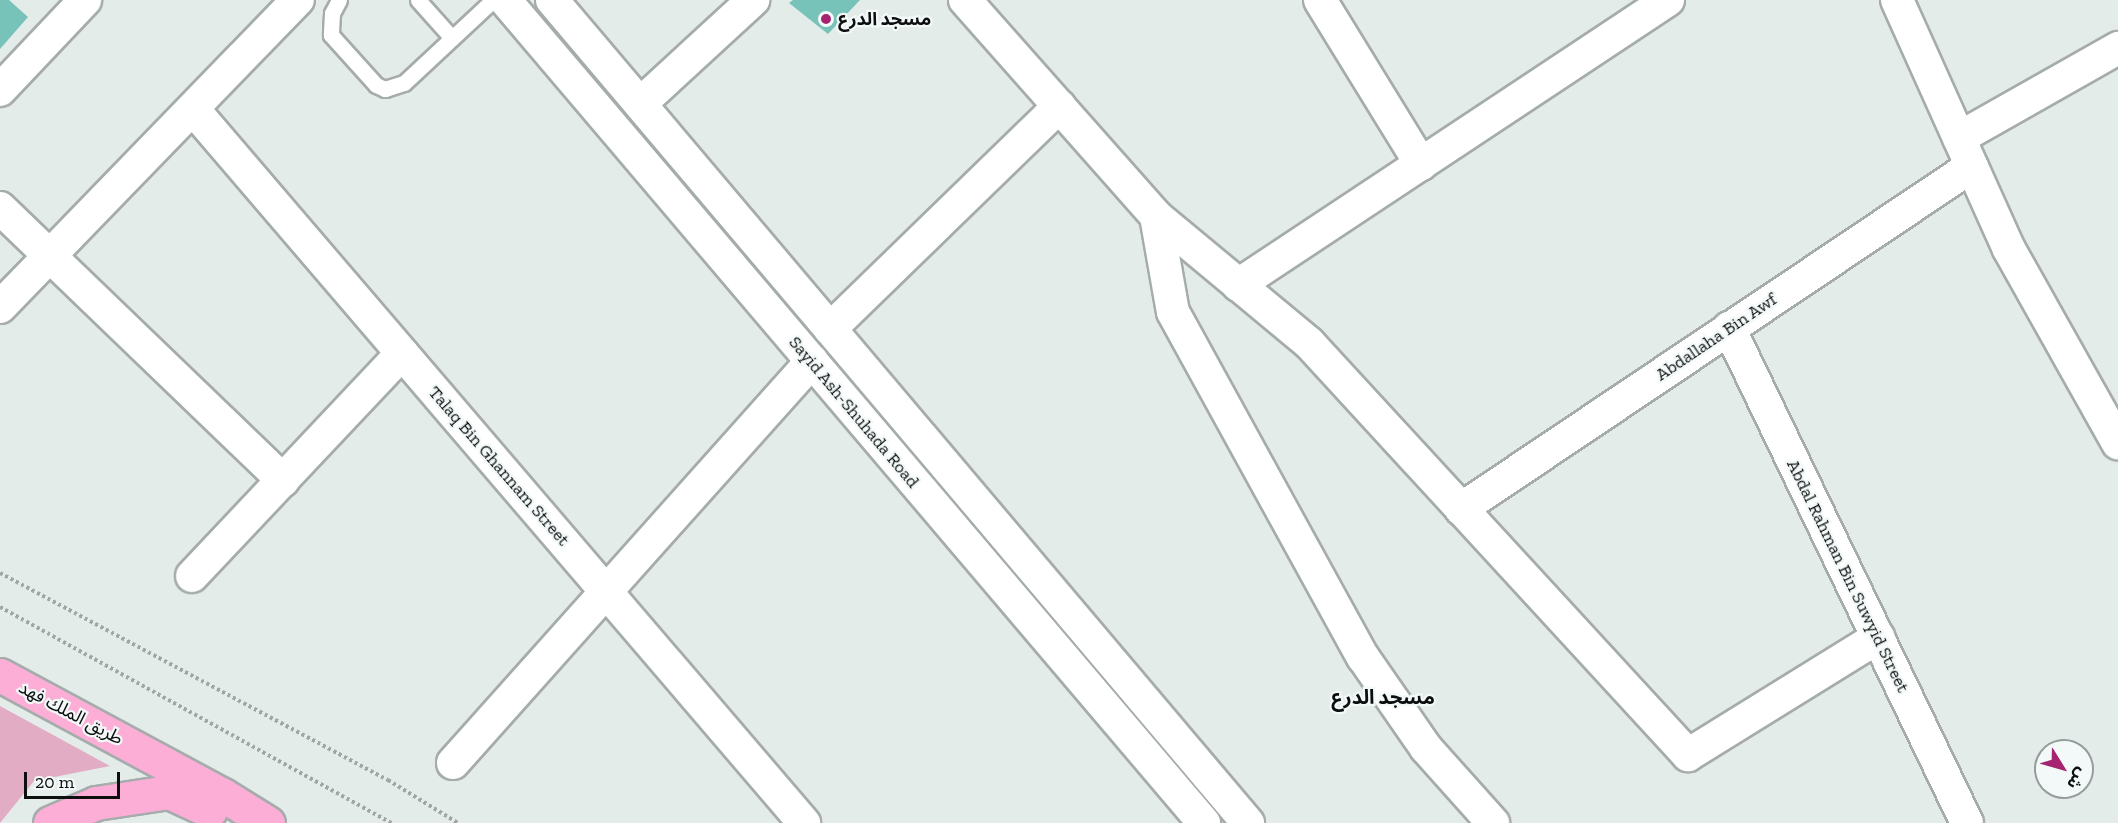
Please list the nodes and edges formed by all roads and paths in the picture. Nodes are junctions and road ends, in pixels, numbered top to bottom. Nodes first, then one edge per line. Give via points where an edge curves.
1 (85, 0) edge
2 (298, 0) edge
3 (339, 0) edge
4 (418, 0) edge
5 (493, 0) edge
6 (505, 0) edge
7 (552, 0) edge
8 (753, 0) edge
9 (965, 0) edge
10 (1320, 0) edge
11 (1668, 0) edge
12 (1897, 0) edge
13 (452, 38) junction
14 (2118, 48) edge
15 (0, 90) edge
16 (640, 104) junction
17 (1059, 106) junction
18 (193, 109) junction
19 (1959, 138) junction
20 (1421, 164) junction
21 (1972, 166) junction
22 (0, 208) edge
23 (1156, 216) junction
24 (50, 256) junction
25 (1238, 285) junction
26 (0, 307) edge
27 (1729, 328) junction
28 (830, 329) junction
29 (402, 353) junction
30 (812, 361) junction
31 (2118, 443) edge
32 (283, 480) junction
33 (1461, 509) junction
34 (0, 573) edge
35 (192, 576) dead end
36 (606, 592) junction
37 (0, 607) edge
38 (1878, 637) junction
39 (0, 675) edge
40 (453, 764) dead end
41 (50, 823) edge
42 (236, 823) edge
43 (268, 823) edge
44 (391, 823) edge
45 (458, 823) edge
46 (804, 823) edge
47 (1204, 823) edge
48 (1248, 823) edge
49 (1493, 823) edge
50 (1967, 823) edge

1 - 15 street
2 - 18 street
3 - 13 lane via 332,14 331,35 376,85 385,89 404,83
4 - 13 lane
5 - 13 lane
6 - 30 street, Sayid Ash-Shuhada Road
7 - 16 street, Sayid Ash-Shuhada Road
8 - 16 street
9 - 17 street
10 - 20 street
11 - 20 street
12 - 19 street
14 - 19 street
16 - 28 street, Sayid Ash-Shuhada Road
17 - 23 street
17 - 28 street
18 - 24 street
18 - 29 street, Talaq Bin Ghannam Street
19 - 21 street
20 - 25 street
21 - 27 street, Abdallaha Bin Awf
21 - 31 street via 2009,249
22 - 24 street
23 - 25 street
23 - 49 street via 1173,312 1357,646 1426,748
24 - 26 street
24 - 32 street
25 - 33 street via 1308,343
27 - 33 street, Abdallaha Bin Awf
27 - 38 street, Abdal Rahman Bin Suwyid Street
28 - 48 street, Sayid Ash-Shuhada Road
29 - 32 street
29 - 36 street, Talaq Bin Ghannam Street
30 - 36 street
30 - 47 street, Sayid Ash-Shuhada Road
32 - 35 street
33 - 38 street via 1688,755
34 - 45 path via 388,780
36 - 40 street
36 - 46 street, Talaq Bin Ghannam Street
37 - 44 path
38 - 50 street, Abdal Rahman Bin Suwyid Street
39 - 43 main road, طريق الملك فهد
41 - 42 main road via 96,802 169,792

